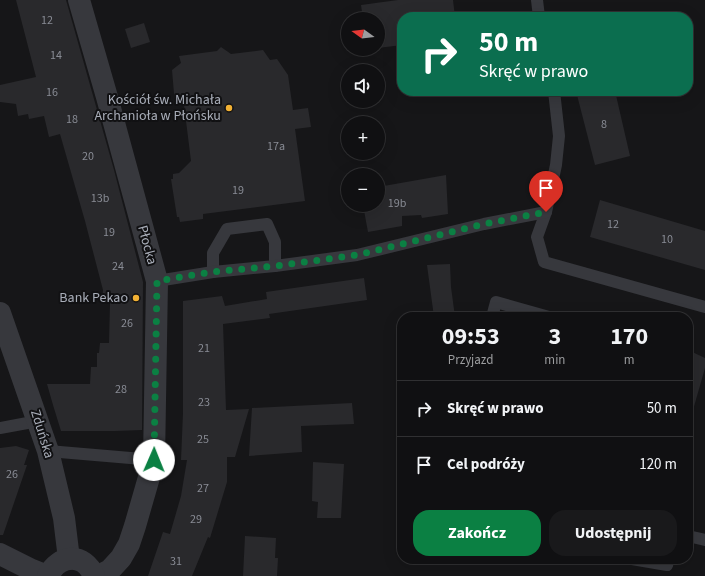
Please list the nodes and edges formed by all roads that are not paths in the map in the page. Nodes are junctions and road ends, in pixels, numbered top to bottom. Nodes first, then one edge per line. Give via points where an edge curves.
1 (79, 0) edge
2 (537, 0) edge
3 (538, 12) edge
4 (555, 96) edge
5 (546, 212) junction
6 (275, 266) junction
7 (212, 272) junction
8 (157, 281) junction
9 (705, 308) edge
10 (493, 312) edge
11 (531, 312) edge
12 (0, 313) edge
13 (38, 421) junction
14 (0, 428) edge
15 (48, 452) junction
16 (154, 460) junction
17 (693, 537) edge
18 (705, 540) edge
19 (0, 554) edge
20 (69, 559) junction
21 (48, 576) edge
22 (94, 576) edge
23 (98, 576) edge

1 - 8 street, Płocka
2 - 3 lane
4 - 5 lane via 559,136
5 - 6 lane via 484,224 357,255
5 - 9 lane via 537,238 544,262
6 - 7 lane
6 - 7 lane via 275,242 267,224 227,229 213,253
7 - 8 lane
8 - 16 street, Płocka
10 - 11 lane via 496,302
12 - 13 street, Zduńska
13 - 14 lane
13 - 15 street, Zduńska
15 - 16 lane
15 - 20 street, Zduńska via 64,518
16 - 23 street, Płocka via 129,544 110,570
17 - 18 lane
19 - 21 street
20 - 21 street via 52,568
20 - 22 street via 78,559 85,563

